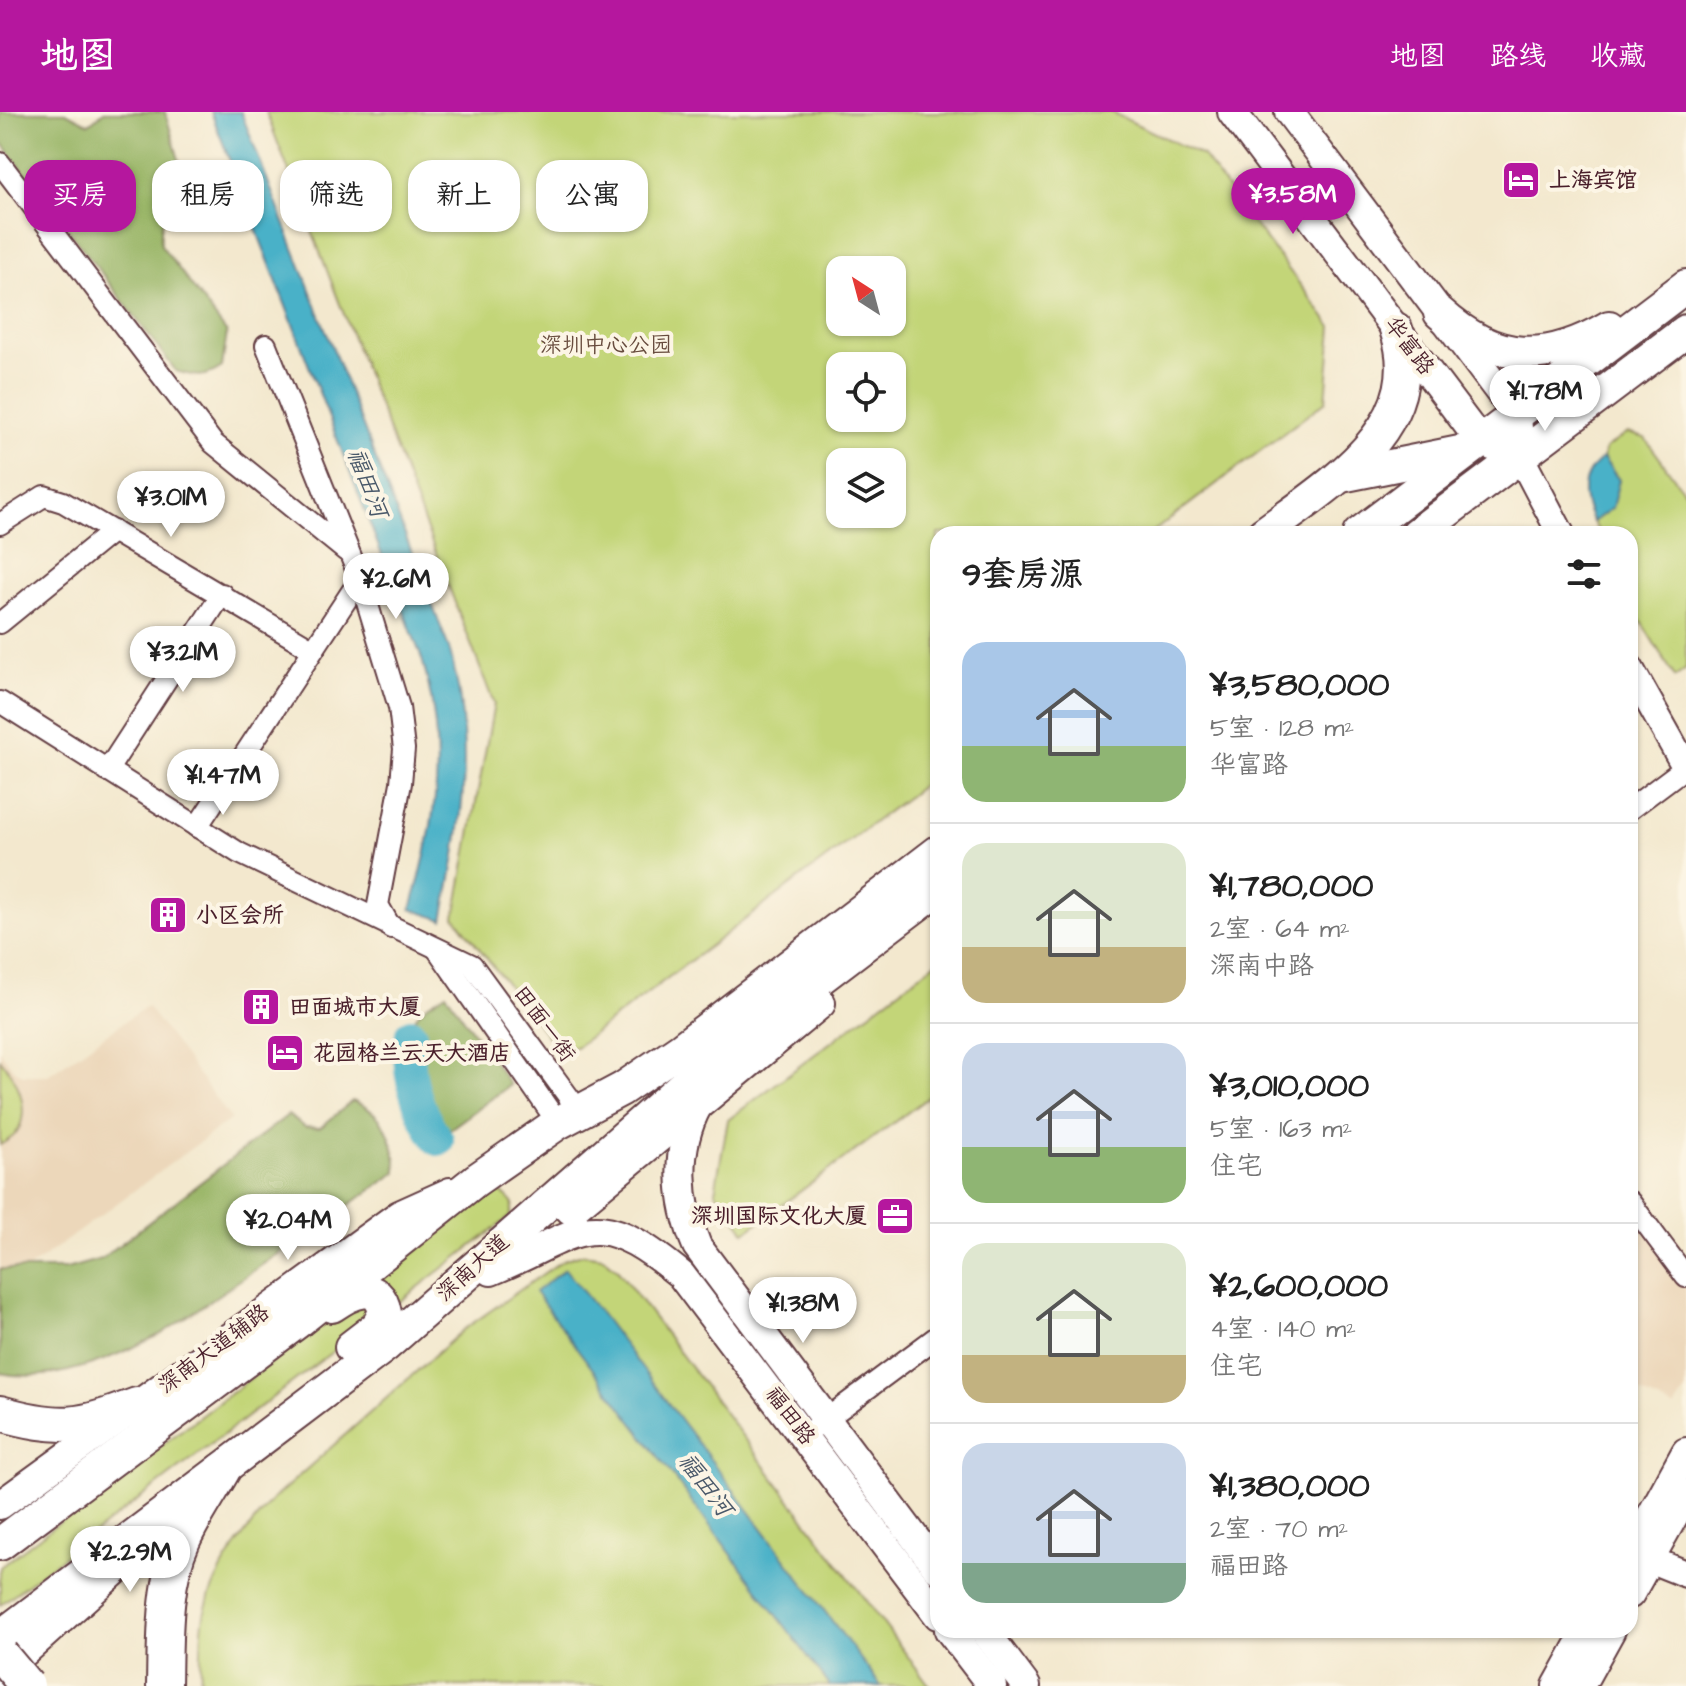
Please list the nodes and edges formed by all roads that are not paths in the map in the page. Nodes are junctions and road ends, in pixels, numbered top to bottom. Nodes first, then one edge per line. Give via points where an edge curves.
1 (1232, 112) edge
2 (1289, 112) edge
3 (0, 163) edge
4 (1686, 286) edge
5 (1660, 308) junction
6 (1440, 313) junction
7 (1396, 329) junction
8 (1686, 331) edge
9 (266, 345) dead end
10 (1517, 415) junction
11 (1481, 442) junction
12 (1520, 456) junction
13 (1339, 477) junction
14 (0, 524) edge
15 (1274, 526) edge
16 (1370, 526) edge
17 (1428, 526) edge
18 (1557, 526) edge
19 (113, 531) junction
20 (349, 553) junction
21 (360, 579) junction
22 (222, 594) junction
23 (0, 623) edge
24 (312, 649) junction
25 (1638, 682) edge
26 (0, 702) edge
27 (1686, 768) edge
28 (107, 771) junction
29 (1638, 803) edge
30 (197, 827) junction
31 (930, 858) edge
32 (930, 895) edge
33 (391, 928) junction
34 (863, 946) junction
35 (437, 949) junction
36 (698, 1105) junction
37 (568, 1117) junction
38 (476, 1180) junction
39 (1638, 1213) edge
40 (491, 1271) junction
41 (1686, 1277) edge
42 (444, 1295) junction
43 (300, 1320) junction
44 (930, 1342) edge
45 (137, 1405) junction
46 (11, 1416) edge
47 (290, 1419) junction
48 (815, 1427) junction
49 (1686, 1452) edge
50 (223, 1470) junction
51 (1686, 1494) edge
52 (0, 1505) edge
53 (0, 1544) edge
54 (1638, 1552) edge
55 (1638, 1554) edge
56 (1638, 1557) edge
57 (930, 1560) edge
58 (1686, 1574) edge
59 (930, 1603) edge
60 (0, 1637) edge
61 (955, 1638) edge
62 (990, 1638) edge
63 (1584, 1638) edge
64 (1607, 1638) edge
65 (0, 1654) edge
66 (164, 1672) edge
67 (0, 1674) edge
68 (12, 1686) edge
69 (27, 1686) edge
70 (992, 1686) edge
71 (1026, 1686) edge
72 (1557, 1686) edge
73 (1580, 1686) edge

1 - 7 main road, 华富路
2 - 6 main road, 华富路
3 - 20 street via 213,443
4 - 5 main road
5 - 6 main road via 1625,318 1579,343 1533,354 1490,346
5 - 10 main road
6 - 10 main road, 华富路
7 - 11 main road, 华富路
7 - 13 main road via 1403,378 1392,415
8 - 12 main road
9 - 20 street
10 - 11 main road
10 - 12 main road
11 - 12 main road
11 - 13 main road via 1439,457
11 - 16 main road
12 - 17 main road
12 - 18 street
13 - 15 main road
14 - 19 street via 44,496
19 - 22 street
19 - 23 street
20 - 21 street
21 - 24 street
21 - 33 street via 399,707 404,749 378,905
22 - 24 street
22 - 28 street
24 - 30 street
25 - 27 street
26 - 28 street
27 - 29 street
28 - 30 street
30 - 33 street
31 - 37 main road via 682,1048 622,1089
32 - 34 main road, 深南大道
33 - 35 street
34 - 36 main road via 818,1003
34 - 42 main road, 深南大道 via 699,1071
35 - 37 street, 田面一街
35 - 37 street, 田面一街 via 472,965
36 - 40 main road
36 - 48 main road, 福田路 via 683,1139 683,1206 690,1229
37 - 38 main road
38 - 43 main road
38 - 45 main road, 深南大道辅路 via 399,1215
39 - 41 street
40 - 42 main road
40 - 48 main road, 福田路 via 579,1230 625,1236 681,1275
42 - 47 main road, 深南大道
43 - 47 main road via 364,1290 375,1293 385,1313 377,1327 320,1370
43 - 53 main road
44 - 48 street
45 - 46 highway via 72,1426
45 - 52 main road, 深南大道辅路
47 - 50 main road, 深南大道
48 - 57 main road, 福田路
48 - 59 main road, 福田路
49 - 54 main road
50 - 60 main road, 深南大道
50 - 66 highway via 176,1559
50 - 67 main road
51 - 55 main road
56 - 58 street
61 - 70 main road
62 - 71 main road
63 - 72 main road
64 - 73 main road
65 - 68 highway, bridge
65 - 69 highway, bridge

